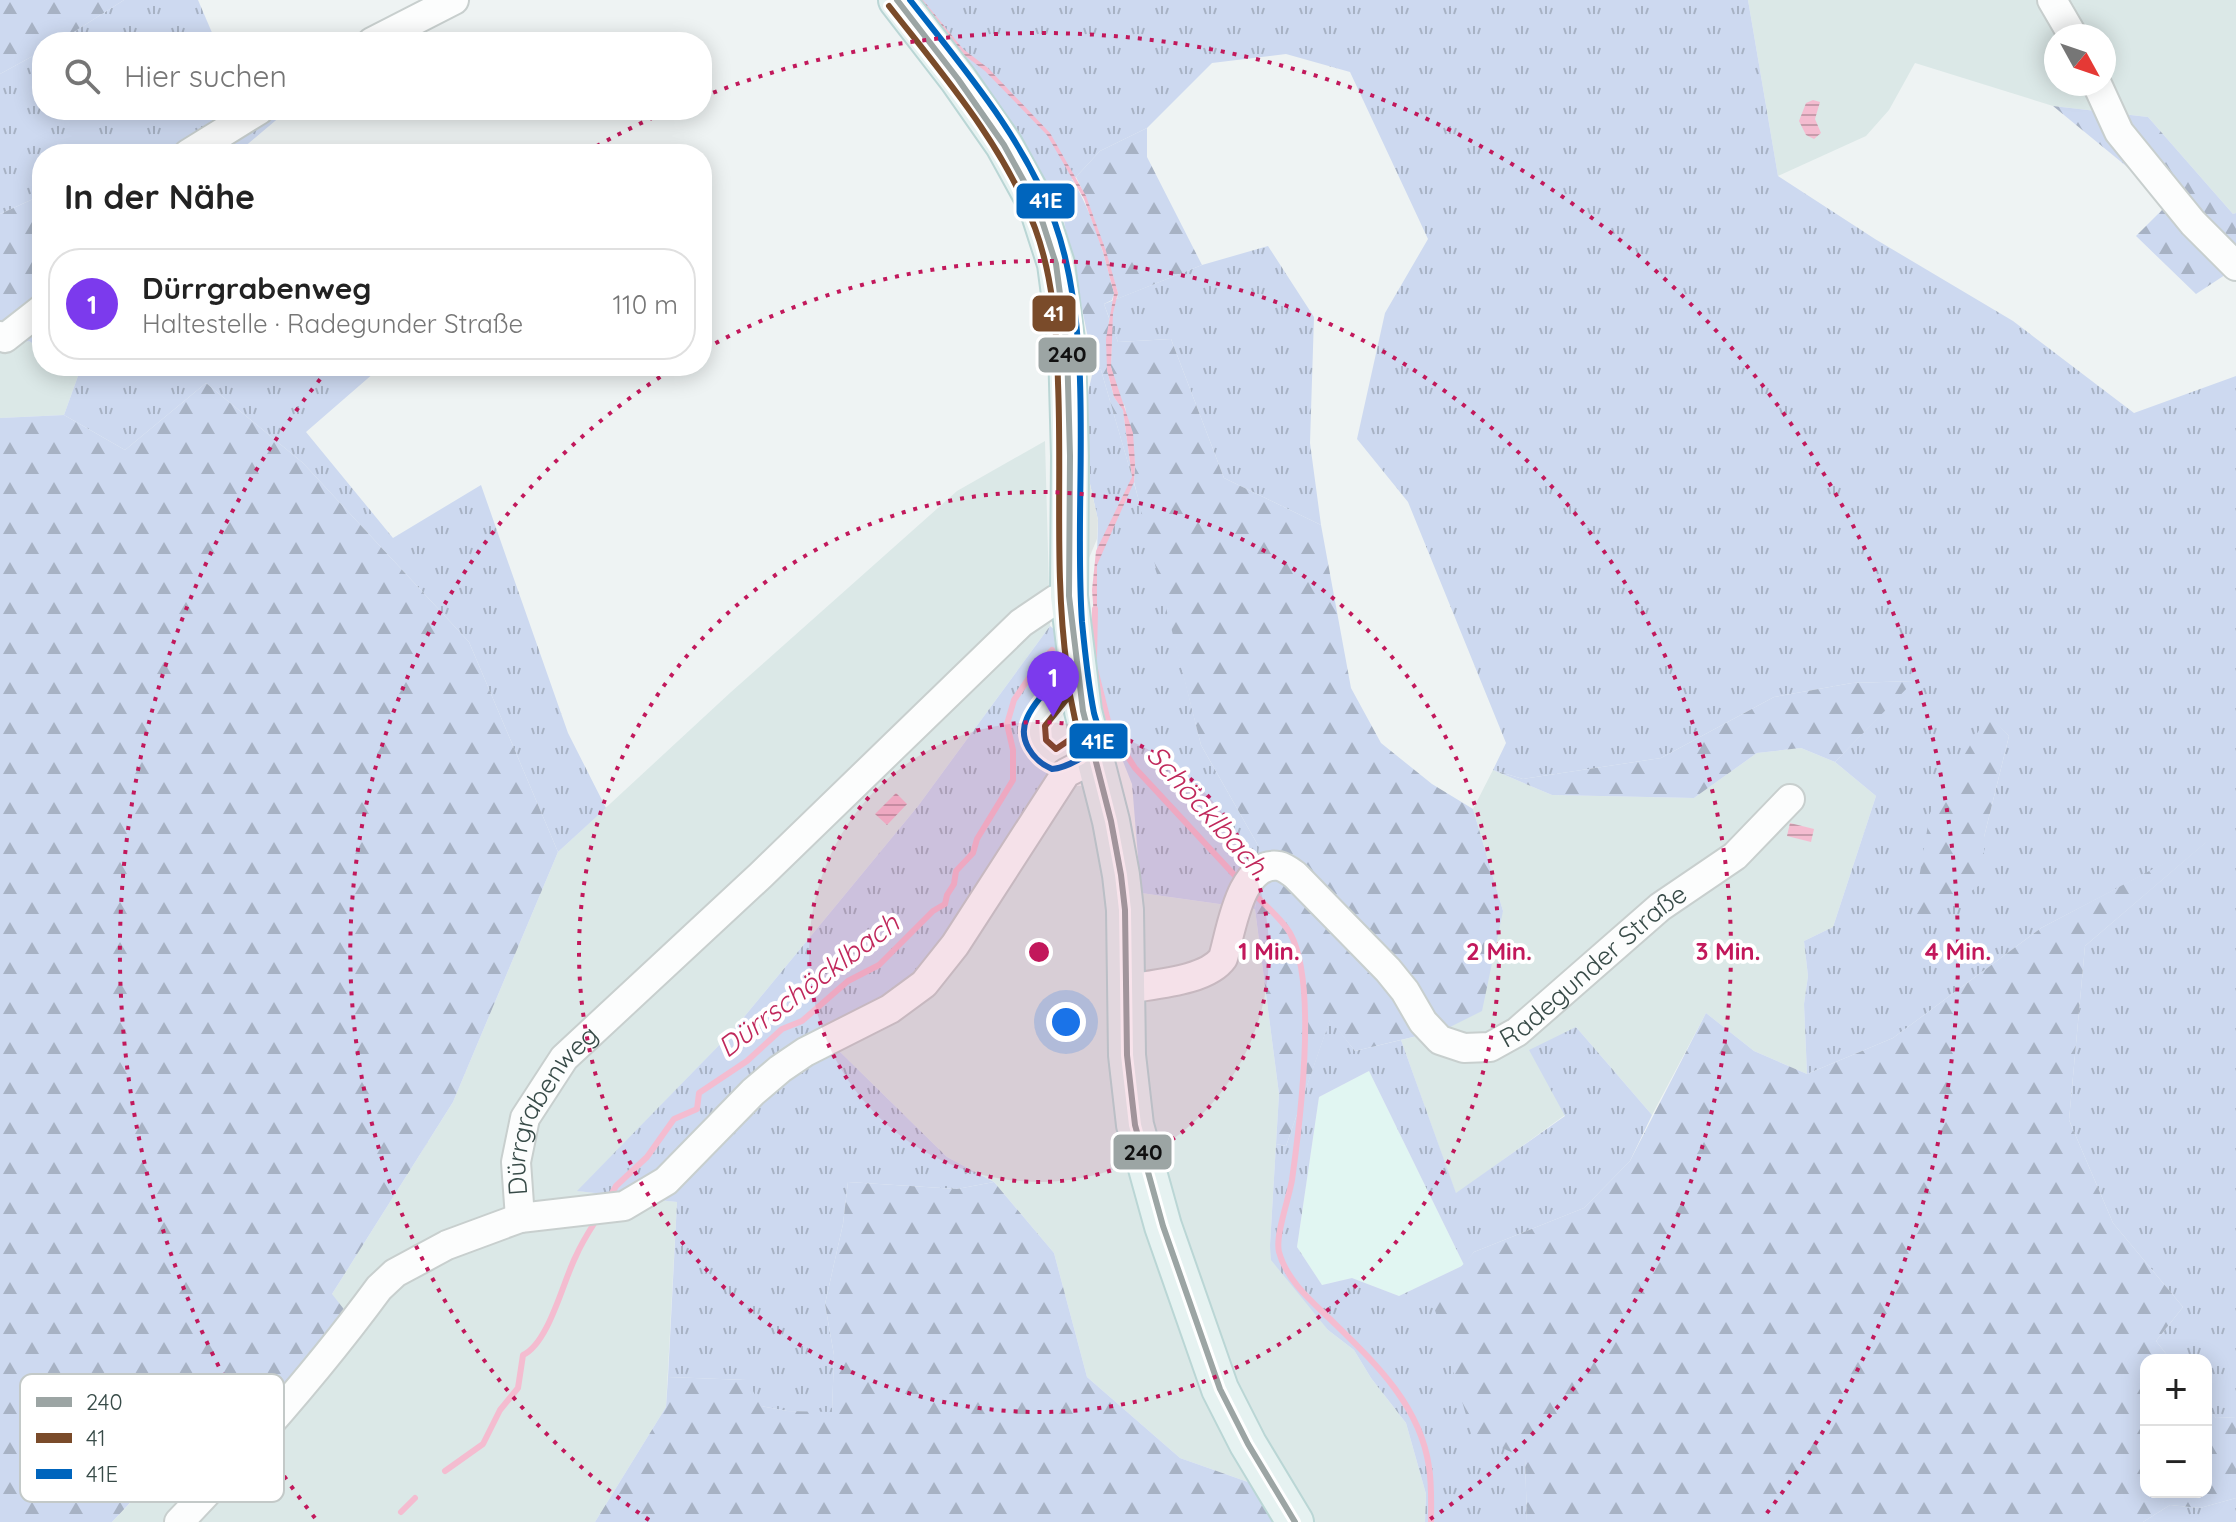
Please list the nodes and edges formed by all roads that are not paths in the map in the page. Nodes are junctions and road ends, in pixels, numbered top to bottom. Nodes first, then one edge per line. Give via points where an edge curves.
1 (454, 0) edge
2 (897, 0) edge
3 (2052, 0) edge
4 (2066, 24) edge
5 (392, 32) edge
6 (2102, 96) edge
7 (243, 120) edge
8 (204, 144) edge
9 (2236, 266) edge
10 (32, 317) edge
11 (0, 336) edge
12 (1069, 596) junction
13 (1095, 758) junction
14 (1790, 799) dead end
15 (1127, 989) junction
16 (520, 1218) junction
17 (284, 1410) edge
18 (199, 1502) edge
19 (1289, 1511) edge
20 (179, 1522) edge

1 - 5 street
2 - 12 main road via 1004,145 1037,205 1056,264 1067,347
3 - 4 street
6 - 9 street via 2119,132 2193,223
7 - 8 street
10 - 11 street via 5,338
12 - 13 main road via 1081,700
12 - 16 street, Dürrgrabenweg via 1021,623 564,1058 525,1118 516,1162
13 - 15 main road via 1121,875
13 - 16 street, Dürrgrabenweg via 1066,773 939,968 907,997 780,1069 666,1181 634,1202 614,1209
14 - 15 street, Radegunder Straße via 1735,856 1660,907 1517,1032 1490,1047 1464,1048 1440,1040 1388,970 1280,866 1266,867 1245,887 1219,964 1182,979
15 - 19 main road via 1135,1125 1163,1226 1220,1389
16 - 17 street, Dürrgrabenweg via 447,1245 395,1273
18 - 20 street, Dürrgrabenweg

